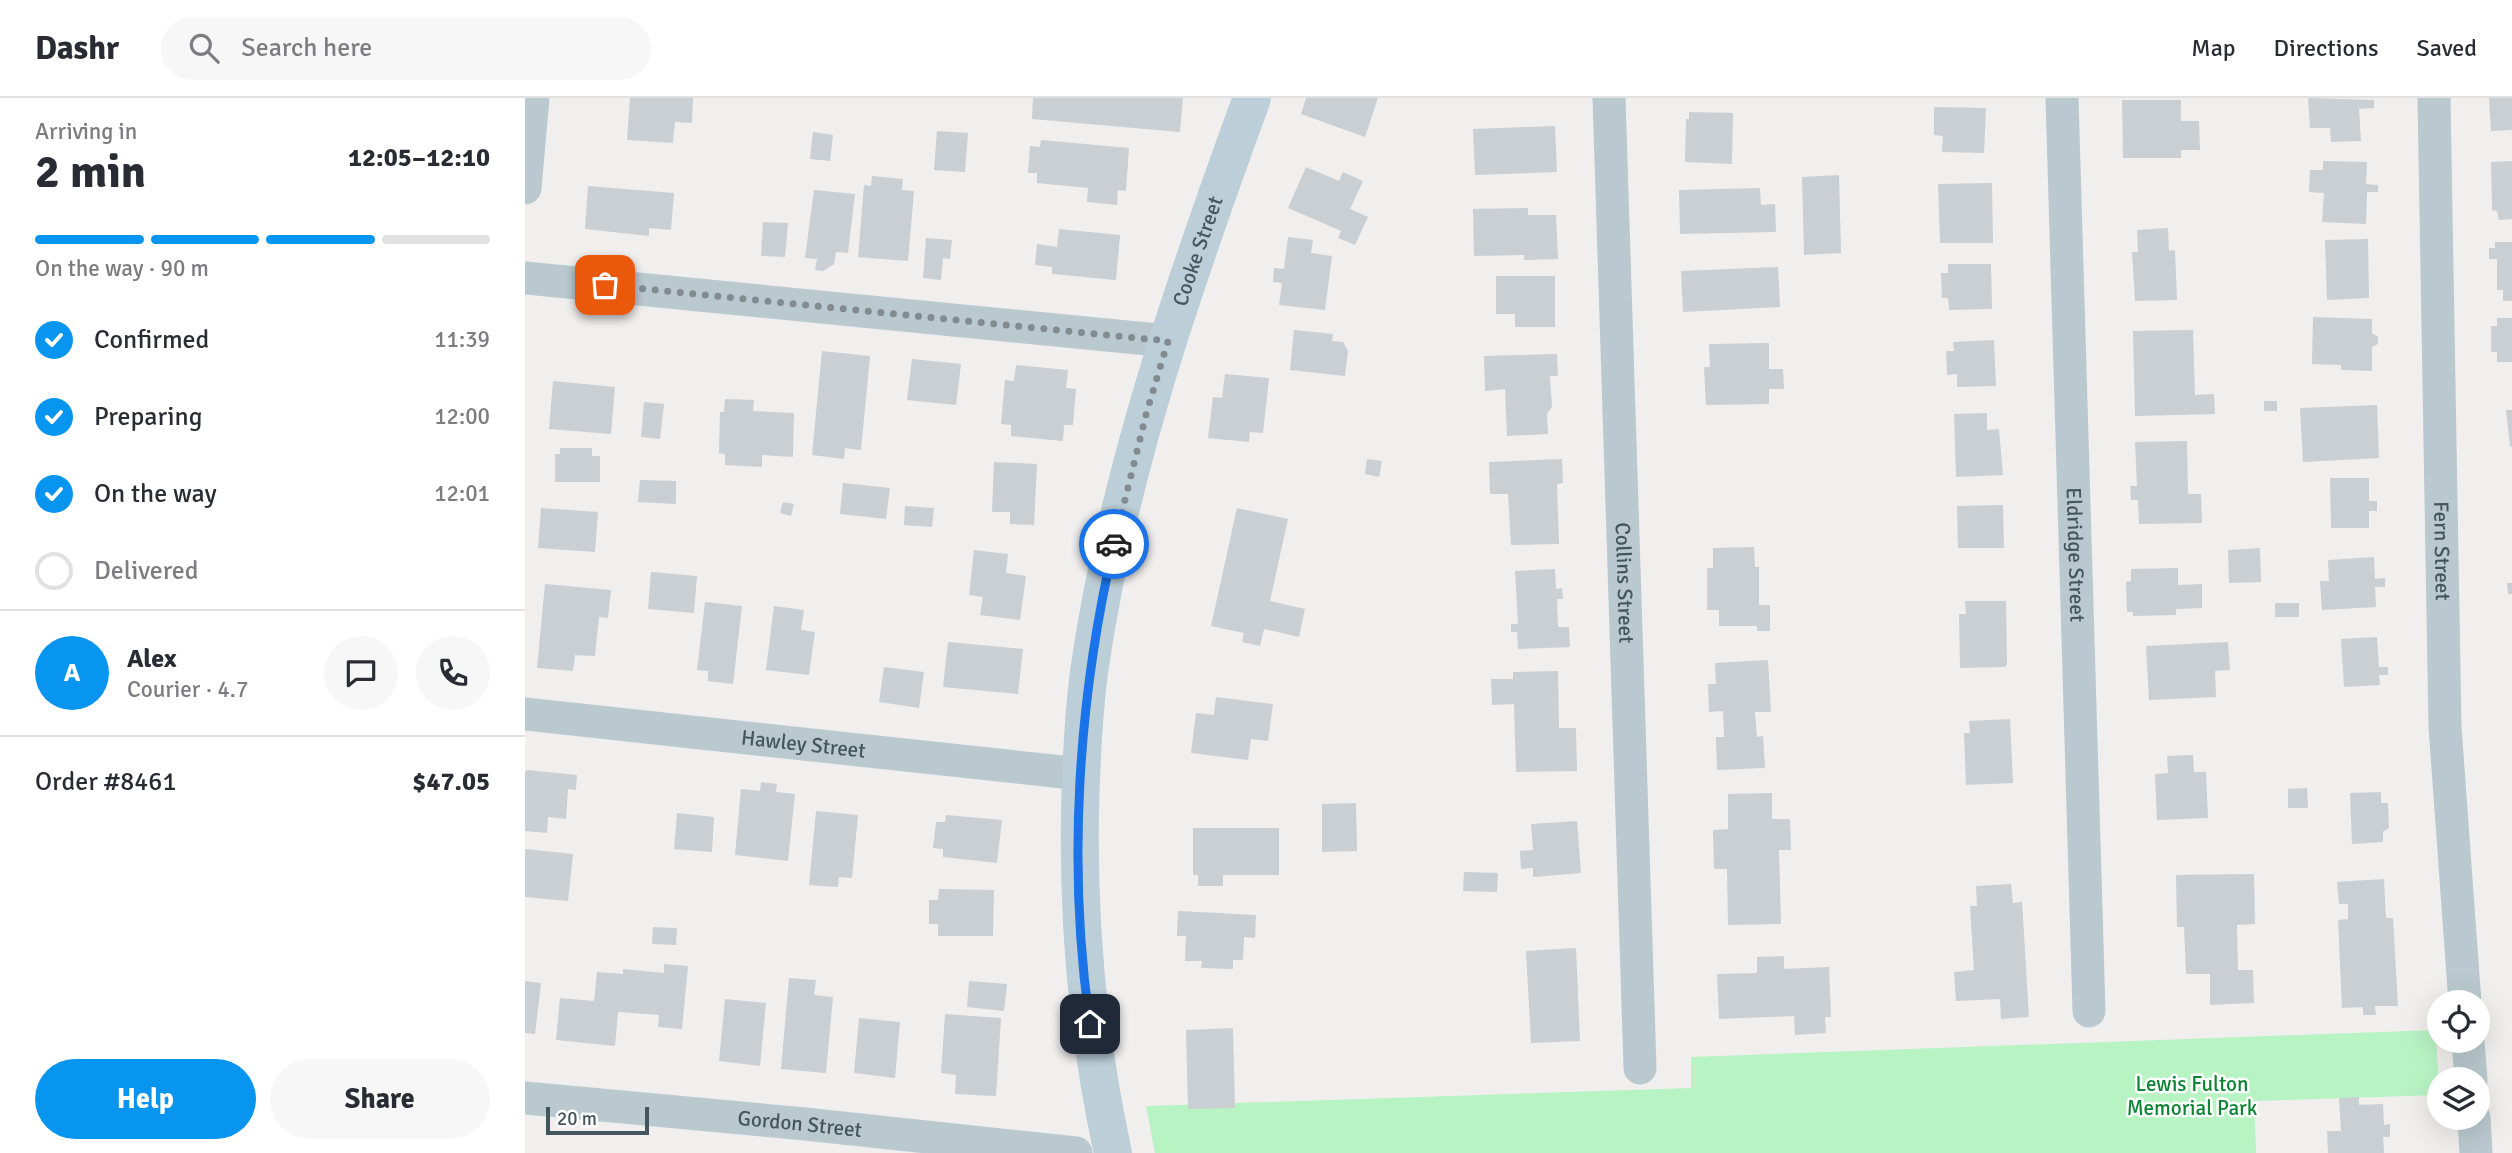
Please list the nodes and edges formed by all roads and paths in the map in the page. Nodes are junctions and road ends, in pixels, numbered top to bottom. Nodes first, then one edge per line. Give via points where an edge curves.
1 (533, 98) edge
2 (1252, 98) edge
3 (1609, 98) edge
4 (2062, 98) edge
5 (2434, 98) edge
6 (525, 188) edge
7 (525, 278) edge
8 (1168, 341) junction
9 (525, 714) edge
10 (1081, 774) junction
11 (2464, 990) edge
12 (2089, 1011) dead end
13 (1640, 1068) dead end
14 (525, 1098) edge
15 (2475, 1130) edge
16 (804, 1139) edge
17 (1076, 1153) edge
18 (1114, 1153) edge
19 (2476, 1153) edge

1 - 6 street
2 - 8 main road, Cooke Street
3 - 13 street, Collins Street
4 - 12 street, Eldridge Street
5 - 11 street, Fern Street via 2445,727
7 - 8 street
8 - 10 main road, Cooke Street via 1100,605
9 - 10 street, Hawley Street
10 - 18 main road, Cooke Street via 1084,979
14 - 16 street, Gordon Street
15 - 19 street
16 - 17 street, Gordon Street

